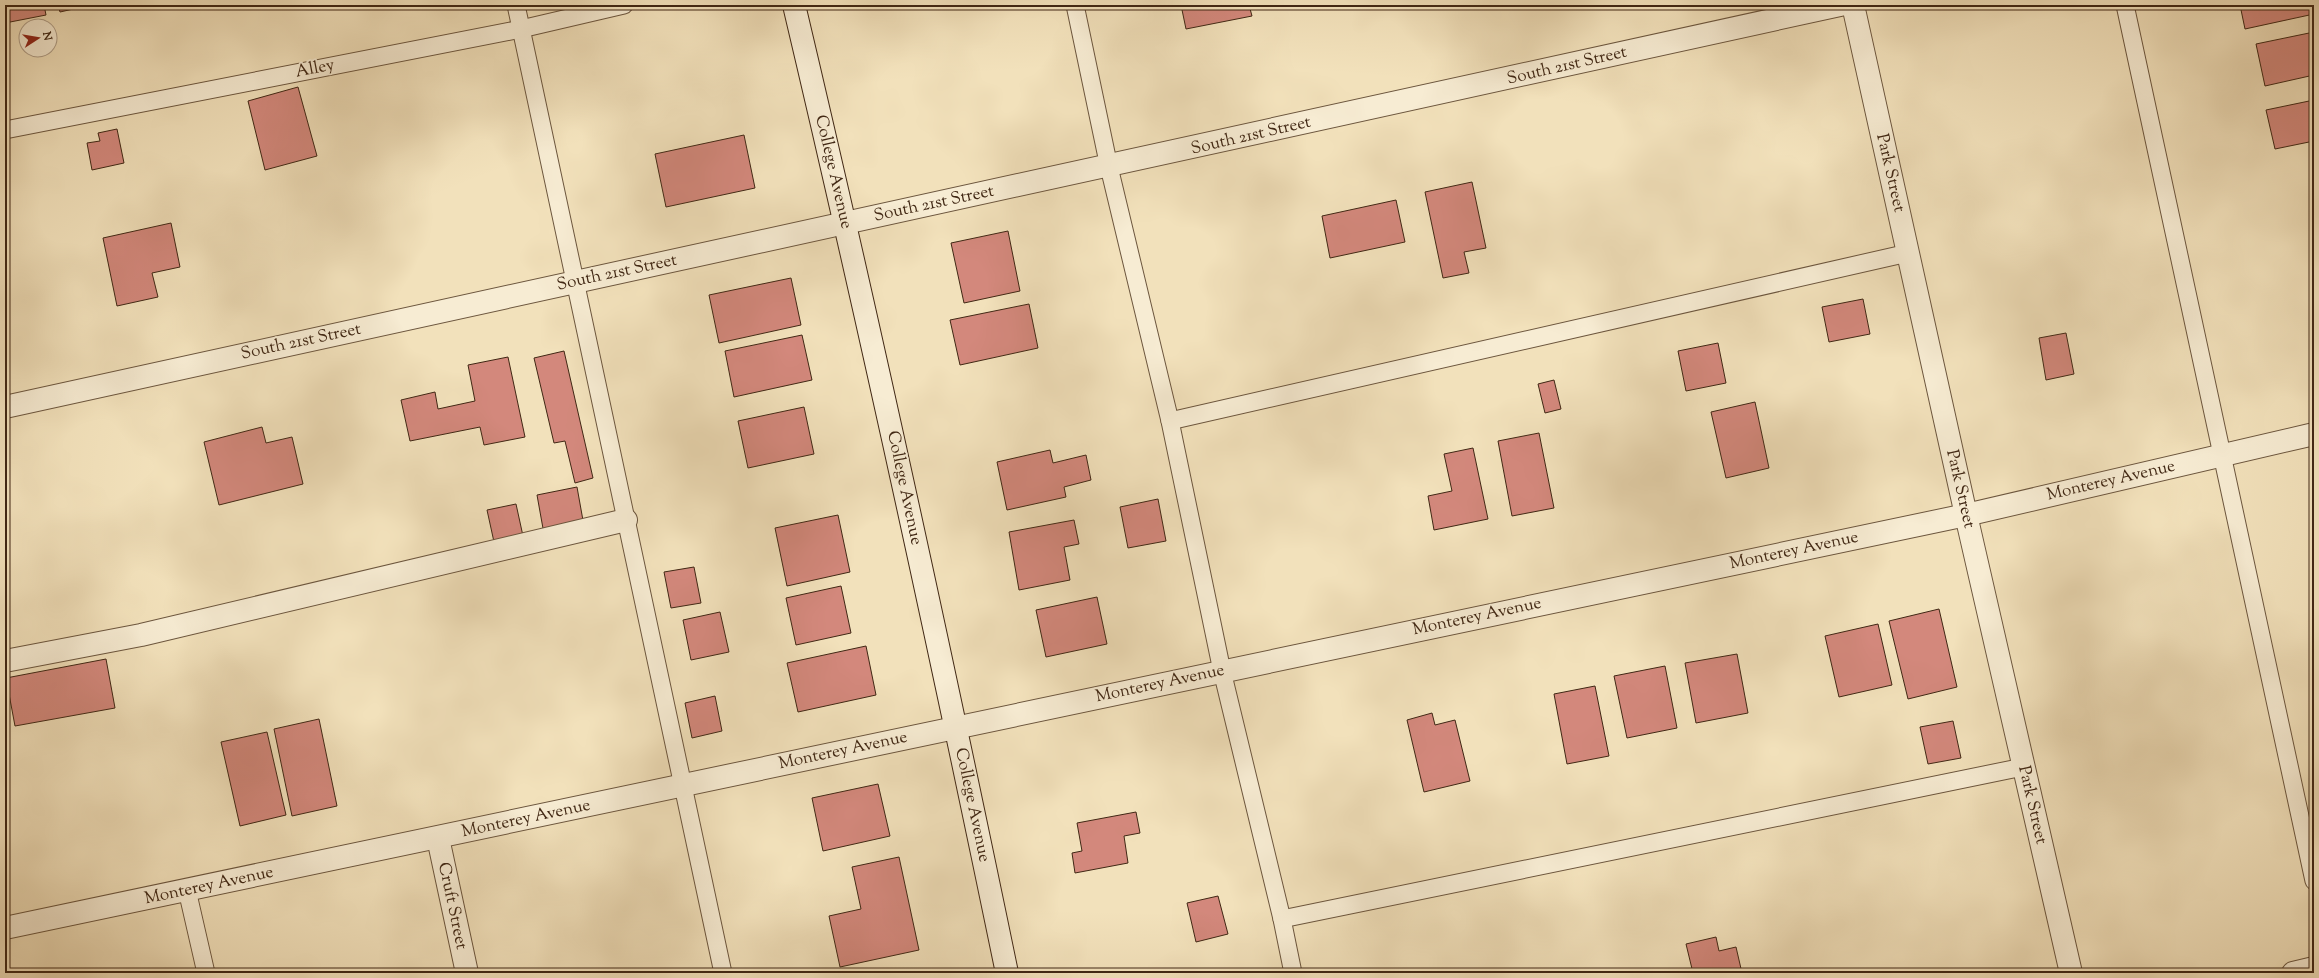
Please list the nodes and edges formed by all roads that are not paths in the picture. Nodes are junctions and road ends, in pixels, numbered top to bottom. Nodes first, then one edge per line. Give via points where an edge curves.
1 (516, 5) edge
2 (624, 5) edge
3 (794, 5) edge
4 (1075, 5) edge
5 (1840, 5) edge
6 (1853, 5) edge
7 (2125, 5) edge
8 (522, 29) junction
9 (5, 130) edge
10 (1109, 167) junction
11 (845, 222) junction
12 (1908, 252) junction
13 (575, 282) junction
14 (5, 407) edge
15 (1170, 421) junction
16 (2314, 434) edge
17 (2221, 456) junction
18 (1966, 514) junction
19 (626, 520) junction
20 (5, 661) edge
21 (1222, 671) junction
22 (956, 726) junction
23 (2023, 767) junction
24 (683, 785) junction
25 (438, 838) junction
26 (2314, 881) edge
27 (187, 890) junction
28 (1282, 919) junction
29 (5, 928) edge
30 (2314, 968) edge
31 (206, 973) edge
32 (467, 973) edge
33 (723, 973) edge
34 (1007, 973) edge
35 (1293, 973) edge
36 (2071, 973) edge
37 (2293, 973) edge

1 - 8 lane
2 - 8 lane, Alley
3 - 11 street, College Avenue
4 - 10 lane
5 - 10 street, South 21st Street
6 - 12 street, Park Street
7 - 17 lane
8 - 9 lane, Alley
8 - 13 lane
10 - 11 street, South 21st Street
10 - 15 lane
11 - 13 street, South 21st Street
11 - 22 street, College Avenue
12 - 15 lane
12 - 18 street, Park Street
13 - 14 street, South 21st Street
13 - 19 lane
15 - 21 lane
16 - 17 street, Monterey Avenue
17 - 18 street, Monterey Avenue
17 - 26 lane
18 - 21 street, Monterey Avenue
18 - 23 street, Park Street
19 - 20 street via 141,635
19 - 24 lane
21 - 22 street, Monterey Avenue
21 - 28 lane
22 - 24 street, Monterey Avenue
22 - 34 street, College Avenue
23 - 28 lane
23 - 36 street, Park Street
24 - 25 street, Monterey Avenue
24 - 33 lane
25 - 27 street, Monterey Avenue
25 - 32 street, Cruft Street
27 - 29 street, Monterey Avenue
27 - 31 lane
28 - 35 lane
30 - 37 street

